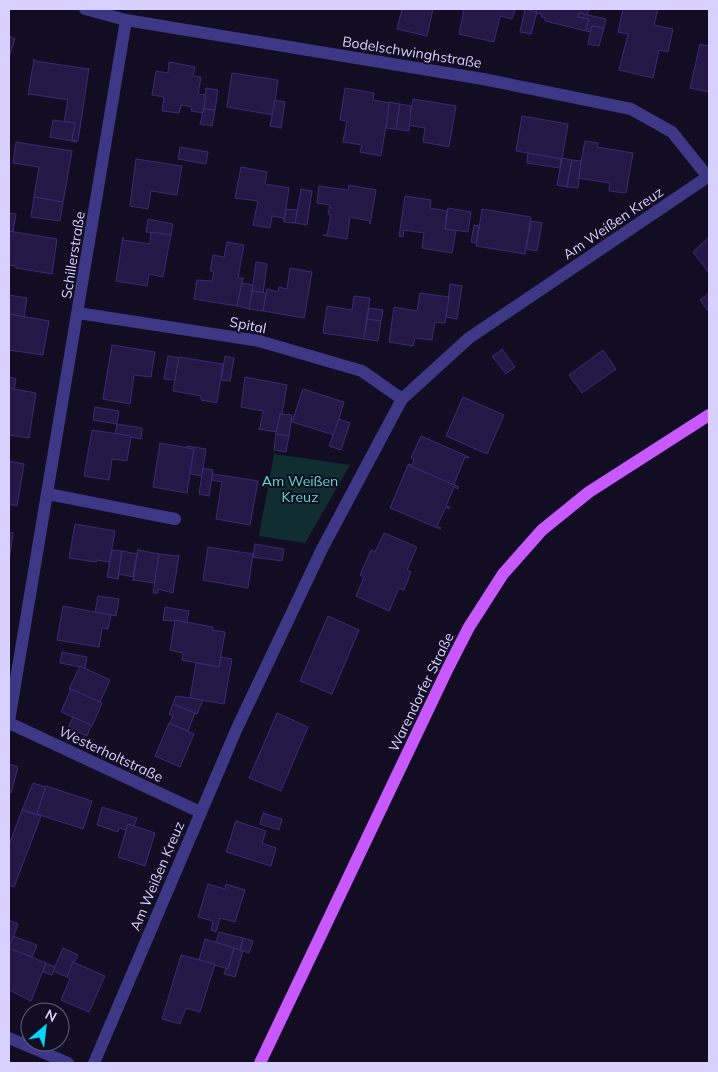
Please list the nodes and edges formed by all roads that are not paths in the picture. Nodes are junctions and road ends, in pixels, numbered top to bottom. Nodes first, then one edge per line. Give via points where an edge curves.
1 (85, 9) edge
2 (126, 20) junction
3 (709, 176) edge
4 (78, 313) junction
5 (402, 399) junction
6 (709, 415) edge
7 (48, 494) junction
8 (175, 519) dead end
9 (9, 722) edge
10 (200, 812) junction
11 (9, 1038) edge
12 (68, 1063) edge
13 (94, 1063) edge
14 (260, 1063) edge

1 - 2 street, Bodelschwinghstraße
2 - 3 street, Bodelschwinghstraße via 483,79 631,109 672,132
2 - 4 street, Schillerstraße
3 - 5 street, Am Weißen Kreuz via 469,338
4 - 5 street, Spital via 259,341 362,371
4 - 7 street, Schillerstraße
5 - 10 street, Am Weißen Kreuz via 322,549
6 - 14 main road, Warendorfer Straße via 589,492 542,530 503,574 448,668
7 - 8 street
7 - 9 street, Schillerstraße
9 - 10 street, Westerholtstraße
10 - 13 street, Am Weißen Kreuz
11 - 12 street

